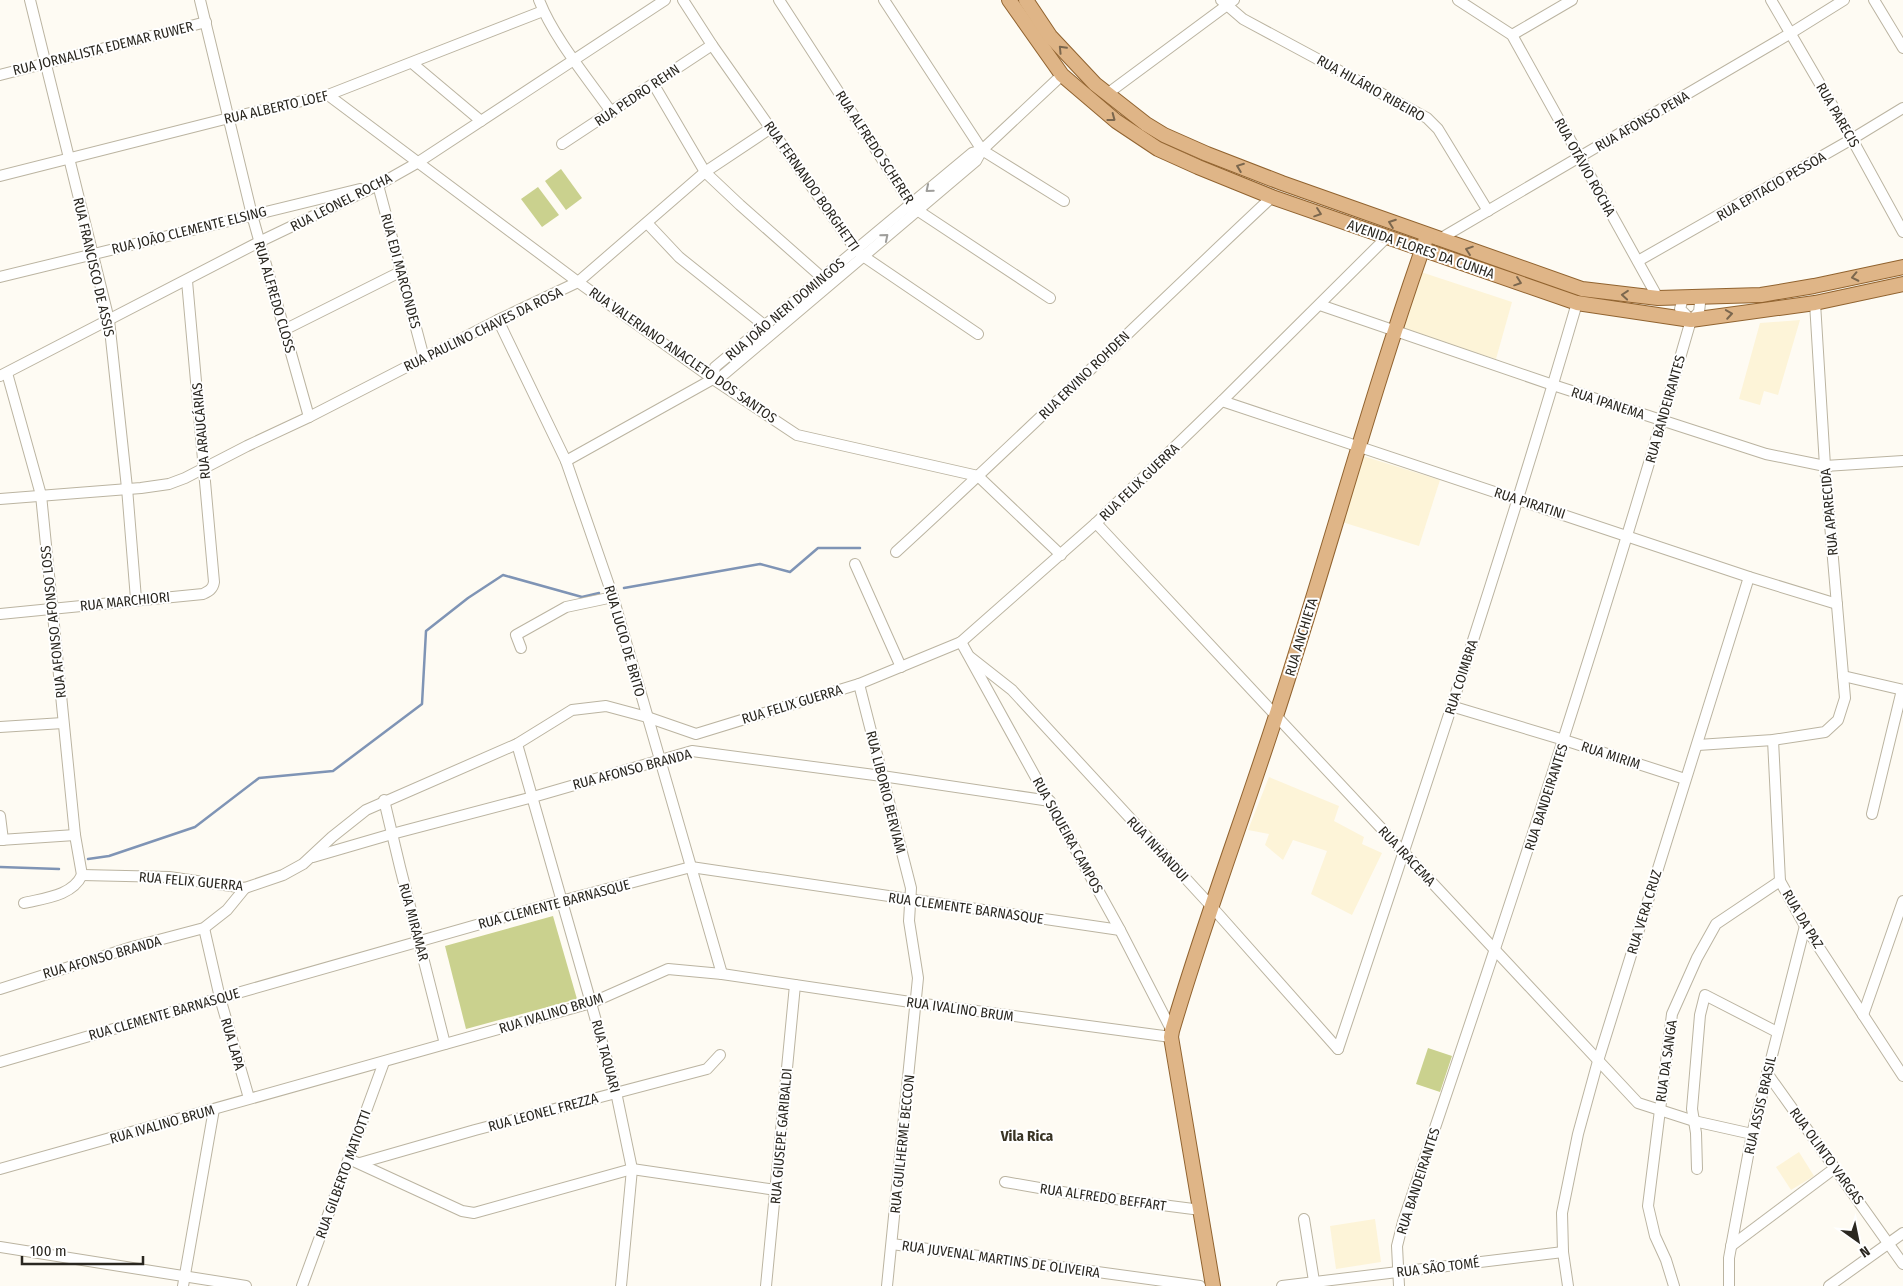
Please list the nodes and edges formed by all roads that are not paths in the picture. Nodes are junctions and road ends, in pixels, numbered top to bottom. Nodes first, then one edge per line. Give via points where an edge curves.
1 (30, 0) edge
2 (200, 0) edge
3 (539, 0) edge
4 (665, 0) edge
5 (683, 0) edge
6 (779, 0) edge
7 (884, 0) edge
8 (1009, 0) edge
9 (1026, 0) edge
10 (1458, 0) edge
11 (1572, 0) edge
12 (1771, 0) edge
13 (1844, 0) edge
14 (1874, 0) edge
15 (1227, 2) edge
16 (543, 11) junction
17 (206, 22) junction
18 (1791, 34) junction
19 (1512, 35) junction
20 (712, 45) junction
21 (1903, 48) edge
22 (574, 60) junction
23 (45, 63) junction
24 (412, 63) junction
25 (0, 75) edge
26 (1062, 76) junction
27 (1096, 84) junction
28 (654, 85) junction
29 (1081, 93) junction
30 (1107, 94) junction
31 (328, 95) junction
32 (1903, 108) edge
33 (612, 113) junction
34 (229, 118) junction
35 (481, 121) junction
36 (771, 128) junction
37 (1852, 139) junction
38 (562, 144) dead end
39 (982, 150) junction
40 (1580, 157) junction
41 (68, 159) junction
42 (417, 163) junction
43 (705, 172) junction
44 (0, 176) edge
45 (378, 185) junction
46 (1272, 197) junction
47 (1064, 200) dead end
48 (914, 207) junction
49 (1488, 211) junction
50 (252, 214) junction
51 (647, 223) junction
52 (1903, 232) edge
53 (1387, 236) junction
54 (1432, 238) junction
55 (259, 242) junction
56 (1422, 249) junction
57 (859, 253) junction
58 (92, 254) junction
59 (1638, 261) junction
60 (1903, 267) edge
61 (400, 272) junction
62 (0, 277) edge
63 (187, 280) junction
64 (826, 281) junction
65 (578, 282) junction
66 (1903, 284) edge
67 (1697, 297) junction
68 (1050, 298) dead end
69 (1658, 298) junction
70 (1683, 298) junction
71 (1815, 302) junction
72 (1578, 303) junction
73 (1320, 305) junction
74 (109, 320) junction
75 (498, 320) junction
76 (1691, 320) junction
77 (769, 329) junction
78 (284, 330) junction
79 (1396, 332) junction
80 (978, 334) dead end
81 (424, 358) junction
82 (4, 375) edge
83 (713, 378) junction
84 (1553, 385) junction
85 (1222, 401) junction
86 (310, 417) junction
87 (1662, 420) junction
88 (1359, 447) junction
89 (566, 461) junction
90 (1903, 461) edge
91 (1825, 466) junction
92 (204, 467) junction
93 (978, 476) junction
94 (127, 488) junction
95 (41, 495) junction
96 (0, 499) edge
97 (1518, 499) junction
98 (1096, 523) junction
99 (1627, 535) junction
100 (896, 552) dead end
101 (1061, 555) junction
102 (856, 564) dead end
103 (1749, 577) junction
104 (214, 582) joint
105 (613, 597) junction
106 (136, 599) junction
107 (1837, 604) junction
108 (51, 609) junction
109 (0, 614) edge
110 (962, 642) junction
111 (521, 648) dead end
112 (970, 657) junction
113 (901, 667) junction
114 (1843, 676) junction
115 (859, 684) junction
116 (1903, 690) edge
117 (1451, 706) junction
118 (1277, 716) junction
119 (647, 717) junction
120 (63, 723) junction
121 (0, 727) edge
122 (1564, 740) junction
123 (1773, 740) junction
124 (516, 744) junction
125 (1698, 745) junction
126 (661, 759) junction
127 (882, 776) junction
128 (1685, 779) junction
129 (533, 797) junction
130 (384, 800) junction
131 (1050, 801) junction
132 (1872, 814) dead end
133 (0, 816) edge
134 (392, 834) junction
135 (75, 835) junction
136 (2, 840) edge
137 (1404, 853) junction
138 (310, 858) junction
139 (691, 867) junction
140 (82, 874) junction
141 (1780, 881) junction
142 (245, 888) junction
143 (910, 900) junction
144 (562, 901) junction
145 (1903, 901) edge
146 (24, 903) dead end
147 (1212, 907) junction
148 (1806, 926) junction
149 (204, 928) junction
150 (1120, 930) junction
151 (419, 941) junction
152 (1496, 951) junction
153 (722, 974) junction
154 (795, 986) junction
155 (0, 989) edge
156 (220, 998) junction
157 (592, 1003) junction
158 (917, 1003) junction
159 (1863, 1016) junction
160 (1777, 1032) junction
161 (1172, 1034) junction
162 (445, 1044) junction
163 (1338, 1049) joint
164 (720, 1055) dead end
165 (0, 1062) edge
166 (384, 1062) junction
167 (1598, 1062) junction
168 (1767, 1073) junction
169 (1903, 1076) edge
170 (616, 1092) junction
171 (249, 1098) junction
172 (214, 1109) junction
173 (1659, 1110) junction
174 (1694, 1120) junction
175 (1752, 1134) junction
176 (349, 1159) junction
177 (360, 1163) junction
178 (1835, 1168) junction
179 (0, 1169) edge
180 (1697, 1169) dead end
181 (632, 1170) junction
182 (1005, 1182) dead end
183 (776, 1190) junction
184 (1202, 1210) junction
185 (1304, 1219) dead end
186 (1903, 1233) edge
187 (892, 1244) junction
188 (1888, 1244) junction
189 (1731, 1246) junction
190 (0, 1247) edge
191 (1563, 1252) junction
192 (1903, 1264) edge
193 (1397, 1271) junction
194 (184, 1281) edge
195 (1314, 1282) junction
196 (246, 1286) edge
197 (302, 1286) edge
198 (621, 1286) edge
199 (766, 1286) edge
200 (887, 1286) edge
201 (1200, 1286) edge
202 (1213, 1286) edge
203 (1282, 1286) edge
204 (1399, 1286) edge
205 (1568, 1286) edge
206 (1674, 1286) edge
207 (1729, 1286) edge
208 (1829, 1286) edge

1 - 23 street, RUA FRANCISCO DE ASSIS
2 - 17 street, RUA ALFREDO CLOSS
3 - 16 street
4 - 22 street, RUA LEONEL ROCHA
5 - 20 street, RUA FERNANDO BORGHETTI
6 - 48 street, RUA ALFREDO SCHERER
7 - 39 street
8 - 26 main road, AVENIDA FLORES DA CUNHA
27 -> 9 main road, AVENIDA FLORES DA CUNHA via 1050,36
10 - 19 street
11 - 19 street
12 - 18 street, RUA PARECIS
13 - 18 street, RUA AFONSO PENA
14 - 21 street
15 - 30 street
15 - 49 street, RUA HILÁRIO RIBEIRO via 1243,19 1427,118 1438,129
16 - 22 street
16 - 24 street, RUA ALBERTO LOEF
17 - 23 street, RUA JORNALISTA EDEMAR RUWER
17 - 34 street, RUA ALFREDO CLOSS
18 - 37 street, RUA PARECIS
18 - 40 street, RUA AFONSO PENA
19 - 40 street, RUA OTÁVIO ROCHA
20 - 28 street, RUA PEDRO REHN
20 - 36 street, RUA FERNANDO BORGHETTI
22 - 33 street
22 - 35 street, RUA LEONEL ROCHA
23 - 25 street, RUA JORNALISTA EDEMAR RUWER
23 - 41 street, RUA FRANCISCO DE ASSIS
24 - 31 street, RUA ALBERTO LOEF
24 - 35 street
26 - 27 main road via 1070,70
26 - 29 main road, AVENIDA FLORES DA CUNHA
26 - 39 street, RUA JOÃO NERI DOMINGOS
27 - 30 main road, AVENIDA FLORES DA CUNHA
28 - 33 street, RUA PEDRO REHN
28 - 43 street
29 - 30 main road via 1098,101
29 -> 46 main road, AVENIDA FLORES DA CUNHA via 1158,149
54 -> 30 main road, AVENIDA FLORES DA CUNHA via 1185,145 1146,124
31 - 34 street, RUA ALBERTO LOEF
31 - 42 street, RUA VALERIANO ANACLETO DOS SANTOS
32 - 37 street, RUA EPITACIO PESSOA
33 - 38 street, RUA PEDRO REHN
34 - 41 street, RUA ALBERTO LOEF
34 - 50 street, RUA ALFREDO CLOSS
35 - 42 street, RUA LEONEL ROCHA
36 - 43 street, RUA PAULINO CHAVES DA ROSA
36 - 57 street, RUA FERNANDO BORGHETTI
37 - 52 street, RUA PARECIS
37 - 59 street, RUA EPITACIO PESSOA
39 - 47 street
39 - 48 street, RUA JOÃO NERI DOMINGOS via 976,161
40 - 49 street, RUA AFONSO PENA
40 - 59 street, RUA OTÁVIO ROCHA
41 - 44 street, RUA ALBERTO LOEF
41 - 58 street, RUA FRANCISCO DE ASSIS
42 - 45 street, RUA LEONEL ROCHA
42 - 65 street, RUA VALERIANO ANACLETO DOS SANTOS
43 - 51 street, RUA PAULINO CHAVES DA ROSA
43 - 64 street
45 - 50 street, RUA JOÃO CLEMENTE ELSING
45 - 55 street, RUA LEONEL ROCHA
45 - 61 street, RUA EDI MARCONDES
46 -> 53 main road, AVENIDA FLORES DA CUNHA
46 - 93 street, RUA ERVINO ROHDEN
48 - 57 street, RUA JOÃO NERI DOMINGOS
48 - 68 street, RUA ALFREDO SCHERER
49 - 54 street, RUA AFONSO PENA
50 - 55 street, RUA ALFREDO CLOSS
50 - 58 street, RUA JOÃO CLEMENTE ELSING
51 - 65 street, RUA PAULINO CHAVES DA ROSA
51 - 77 street via 680,257
53 - 56 main road, AVENIDA FLORES DA CUNHA
53 - 73 street, RUA FELIX GUERRA
54 - 56 main road, RUA ANCHIETA
69 -> 54 main road, AVENIDA FLORES DA CUNHA via 1582,289
55 - 63 street, RUA LEONEL ROCHA
55 - 78 street, RUA ALFREDO CLOSS
56 -> 72 main road, AVENIDA FLORES DA CUNHA
56 - 79 main road, RUA ANCHIETA
57 - 64 street, RUA JOÃO NERI DOMINGOS
57 - 80 street, RUA FERNANDO BORGHETTI
58 - 62 street, RUA JOÃO CLEMENTE ELSING
58 - 74 street, RUA FRANCISCO DE ASSIS
59 - 69 street, RUA OTÁVIO ROCHA
60 -> 67 main road, AVENIDA FLORES DA CUNHA via 1761,295
61 - 78 street
61 - 81 street, RUA EDI MARCONDES
63 - 74 street, RUA LEONEL ROCHA
63 - 92 street, RUA ARAUCÁRIAS
64 - 77 street, RUA JOÃO NERI DOMINGOS
65 - 75 street, RUA PAULINO CHAVES DA ROSA
65 - 83 street, RUA VALERIANO ANACLETO DOS SANTOS
66 - 71 main road, AVENIDA FLORES DA CUNHA
67 - 70 main road, AVENIDA FLORES DA CUNHA
67 - 76 street via 1699,312
69 - 70 main road, AVENIDA FLORES DA CUNHA
70 - 76 street via 1680,309
76 -> 71 main road, AVENIDA FLORES DA CUNHA
71 - 91 street, RUA APARECIDA
72 - 76 main road, AVENIDA FLORES DA CUNHA
72 - 84 street, RUA COIMBRA
73 - 79 street, RUA IPANEMA
73 - 85 street, RUA FELIX GUERRA
74 - 82 street, RUA LEONEL ROCHA
74 - 94 street, RUA FRANCISCO DE ASSIS
75 - 81 street, RUA PAULINO CHAVES DA ROSA
75 - 89 street, RUA LUCIO DE BRITO
76 - 87 street, RUA BANDEIRANTES
77 - 83 street, RUA JOÃO NERI DOMINGOS via 722,376
78 - 86 street, RUA ALFREDO CLOSS
79 - 84 street, RUA IPANEMA
79 - 88 main road, RUA ANCHIETA
81 - 86 street, RUA PAULINO CHAVES DA ROSA
82 - 95 street, RUA AFONSO AFONSO LOSS
83 - 89 street, RUA JOÃO NERI DOMINGOS
83 - 93 street, RUA VALERIANO ANACLETO DOS SANTOS via 797,435
84 - 87 street, RUA IPANEMA
84 - 97 street, RUA COIMBRA
85 - 88 street, RUA PIRATINI
85 - 98 street, RUA FELIX GUERRA
86 - 92 street, RUA PAULINO CHAVES DA ROSA
87 - 91 street, RUA IPANEMA via 1766,454
87 - 99 street, RUA BANDEIRANTES
88 - 97 street, RUA PIRATINI
88 - 118 main road, RUA ANCHIETA
89 - 105 street, RUA LUCIO DE BRITO
90 - 91 street, RUA IPANEMA
91 - 107 street, RUA APARECIDA
92 - 94 street, RUA PAULINO CHAVES DA ROSA via 169,484
92 - 104 street, RUA ARAUCÁRIAS
93 - 100 street, RUA ERVINO ROHDEN
93 - 101 street
94 - 95 street, RUA PAULINO CHAVES DA ROSA
94 - 106 street, RUA FRANCISCO DE ASSIS
95 - 96 street, RUA PAULINO CHAVES DA ROSA
95 - 108 street, RUA AFONSO AFONSO LOSS
97 - 99 street, RUA PIRATINI
97 - 117 street, RUA COIMBRA
98 - 101 street, RUA FELIX GUERRA
98 - 118 street, RUA IRACEMA
99 - 103 street, RUA PIRATINI
99 - 122 street, RUA BANDEIRANTES
101 - 110 street, RUA FELIX GUERRA
102 - 113 street
103 - 107 street, RUA PIRATINI
103 - 125 street, RUA VERA CRUZ
104 - 106 street, RUA MARCHIORI via 213,587 202,594
105 - 111 street via 566,607 516,635
105 - 119 street, RUA LUCIO DE BRITO
106 - 108 street, RUA MARCHIORI
107 - 114 street, RUA APARECIDA
108 - 109 street, RUA MARCHIORI
108 - 120 street, RUA AFONSO AFONSO LOSS
110 - 112 street, RUA SIQUEIRA CAMPOS
110 - 113 street, RUA FELIX GUERRA
112 - 131 street, RUA SIQUEIRA CAMPOS
112 - 147 street, RUA INHANDUI via 1012,690
113 - 115 street, RUA FELIX GUERRA
114 - 116 street
114 - 123 street, RUA APARECIDA via 1845,698 1838,720 1825,732
115 - 119 street, RUA FELIX GUERRA via 696,734
115 - 127 street, RUA LIBORIO BERVIAM
116 - 132 street
117 - 122 street, RUA MIRIM
117 - 137 street, RUA COIMBRA
118 - 137 street, RUA IRACEMA
118 - 147 main road, RUA ANCHIETA
119 - 124 street, RUA FELIX GUERRA via 606,706 572,710
119 - 126 street, RUA LUCIO DE BRITO
120 - 121 street
120 - 135 street, RUA AFONSO AFONSO LOSS
122 - 128 street, RUA MIRIM
122 - 152 street, RUA BANDEIRANTES
123 - 125 street
123 - 141 street, RUA DA PAZ
124 - 129 street, RUA TAQUARI
124 - 130 street, RUA FELIX GUERRA
125 - 128 street, RUA VERA CRUZ
126 - 127 street, RUA AFONSO BRANDA via 692,751
126 - 129 street, RUA AFONSO BRANDA
126 - 139 street, RUA LUCIO DE BRITO
127 - 131 street, RUA AFONSO BRANDA
127 - 143 street, RUA LIBORIO BERVIAM via 911,888
128 - 167 street, RUA VERA CRUZ
129 - 134 street, RUA AFONSO BRANDA
129 - 144 street, RUA TAQUARI
130 - 134 street, RUA MIRAMAR
130 - 138 street, RUA FELIX GUERRA via 349,822
131 - 150 street, RUA SIQUEIRA CAMPOS
133 - 136 street
134 - 138 street, RUA AFONSO BRANDA
134 - 151 street, RUA MIRAMAR
135 - 136 street
135 - 140 street, RUA AFONSO AFONSO LOSS
137 - 152 street, RUA IRACEMA
137 - 163 street, RUA COIMBRA
138 - 142 street, RUA FELIX GUERRA via 293,870
139 - 143 street, RUA CLEMENTE BARNASQUE
139 - 144 street, RUA CLEMENTE BARNASQUE
139 - 153 street, RUA LUCIO DE BRITO
140 - 142 street, RUA FELIX GUERRA via 169,877
140 - 146 street via 79,882 66,891
141 - 148 street, RUA DA PAZ
141 - 173 street, RUA DA SANGA via 1716,924 1698,958 1672,1014
142 - 149 street via 227,910
143 - 150 street, RUA CLEMENTE BARNASQUE
143 - 158 street, RUA LIBORIO BERVIAM via 909,921 918,978
144 - 151 street, RUA CLEMENTE BARNASQUE
144 - 157 street, RUA TAQUARI
145 - 159 street
147 - 161 main road, RUA ANCHIETA
147 - 163 street, RUA INHANDUI
148 - 159 street, RUA DA PAZ
148 - 160 street, RUA ASSIS BRASIL
149 - 155 street, RUA AFONSO BRANDA
149 - 156 street, RUA LAPA
150 - 161 street, RUA SIQUEIRA CAMPOS
151 - 156 street, RUA CLEMENTE BARNASQUE
151 - 162 street, RUA MIRAMAR
152 - 167 street, RUA IRACEMA
152 - 193 street, RUA BANDEIRANTES via 1403,1222 1397,1246
153 - 154 street, RUA IVALINO BRUM
153 - 157 street, RUA IVALINO BRUM via 668,969
154 - 158 street, RUA IVALINO BRUM
154 - 183 street, RUA GIUSEPE GARIBALDI
156 - 165 street, RUA CLEMENTE BARNASQUE
156 - 171 street, RUA LAPA
157 - 162 street, RUA IVALINO BRUM
157 - 170 street, RUA TAQUARI
158 - 161 street, RUA IVALINO BRUM
158 - 187 street, RUA GUILHERME BECCON
159 - 169 street, RUA DA PAZ
160 - 168 street, RUA ASSIS BRASIL
160 - 174 street via 1705,995 1697,1040
161 - 184 main road, RUA SIQUEIRA CAMPOS
162 - 166 street, RUA IVALINO BRUM
164 - 170 street, RUA LEONEL FREZZA via 707,1070
166 - 171 street, RUA IVALINO BRUM
166 - 176 street, RUA GILBERTO MATIOTTI
167 - 173 street, RUA IRACEMA via 1638,1103
167 - 191 street, RUA VERA CRUZ via 1578,1134 1562,1213
168 - 175 street, RUA ASSIS BRASIL
168 - 178 street, RUA OLINTO VARGAS
170 - 177 street, RUA LEONEL FREZZA
170 - 181 street, RUA TAQUARI
171 - 172 street, RUA IVALINO BRUM
172 - 179 street, RUA IVALINO BRUM
172 - 194 street
173 - 174 street, RUA IRACEMA
173 - 206 street, RUA DA SANGA via 1648,1206 1655,1236
174 - 175 street, RUA IRACEMA
174 - 180 street
175 - 189 street, RUA ASSIS BRASIL
176 - 177 street
176 - 197 street, RUA GILBERTO MATIOTTI
177 - 181 street via 462,1211 474,1213
178 - 188 street, RUA OLINTO VARGAS
178 - 189 street
181 - 183 street
181 - 198 street, RUA TAQUARI
182 - 184 street, RUA ALFREDO BEFFART
183 - 199 street, RUA GIUSEPE GARIBALDI
184 - 202 main road, RUA SIQUEIRA CAMPOS
185 - 195 street
186 - 188 street
187 - 200 street, RUA GUILHERME BECCON
187 - 201 street, RUA JUVENAL MARTINS DE OLIVEIRA
188 - 192 street, RUA OLINTO VARGAS
188 - 208 street
189 - 207 street, RUA ASSIS BRASIL
190 - 194 street
191 - 193 street, RUA SÃO TOMÉ
191 - 205 street, RUA VERA CRUZ
193 - 195 street, RUA SÃO TOMÉ
193 - 204 street, RUA BANDEIRANTES
194 - 196 street
195 - 203 street, RUA SÃO TOMÉ

